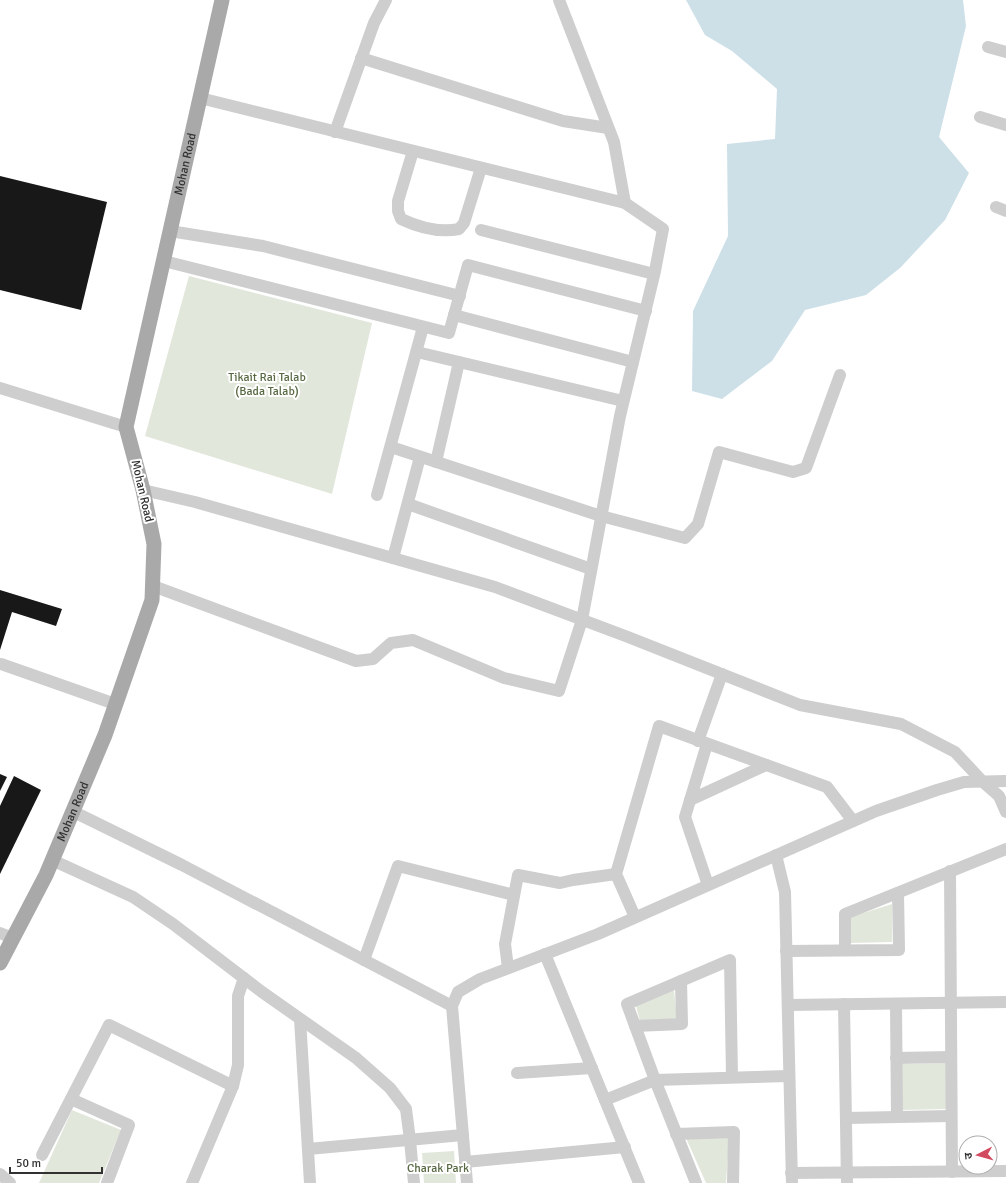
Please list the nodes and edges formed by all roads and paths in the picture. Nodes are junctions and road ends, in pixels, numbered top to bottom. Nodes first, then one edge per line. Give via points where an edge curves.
1 (222, 0) edge
2 (386, 0) edge
3 (559, 0) edge
4 (988, 47) dead end
5 (1006, 52) edge
6 (361, 58) junction
7 (200, 98) junction
8 (980, 117) dead end
9 (1006, 125) edge
10 (608, 128) junction
11 (335, 132) junction
12 (413, 151) junction
13 (481, 168) junction
14 (626, 203) junction
15 (481, 230) dead end
16 (170, 231) junction
17 (164, 261) junction
18 (654, 274) junction
19 (460, 296) junction
20 (646, 311) junction
21 (454, 315) junction
22 (423, 327) junction
23 (417, 352) junction
24 (459, 362) junction
25 (633, 362) junction
26 (840, 375) dead end
27 (0, 388) edge
28 (623, 401) junction
29 (126, 427) junction
30 (391, 447) junction
31 (420, 457) junction
32 (436, 462) junction
33 (143, 490) junction
34 (377, 495) dead end
35 (408, 504) junction
36 (601, 516) junction
37 (393, 558) junction
38 (591, 569) junction
39 (153, 586) junction
40 (582, 620) junction
41 (1, 664) edge
42 (722, 674) junction
43 (115, 704) junction
44 (703, 742) junction
45 (766, 765) junction
46 (1006, 781) edge
47 (983, 782) junction
48 (690, 800) junction
49 (72, 811) junction
50 (1006, 812) edge
51 (853, 821) junction
52 (1006, 849) edge
53 (776, 855) junction
54 (52, 860) junction
55 (950, 871) junction
56 (616, 874) junction
57 (708, 884) junction
58 (898, 893) junction
59 (514, 895) junction
60 (635, 917) junction
61 (6, 936) edge
62 (845, 950) junction
63 (786, 951) junction
64 (545, 954) junction
65 (364, 960) junction
66 (0, 963) edge
67 (508, 968) junction
68 (244, 978) junction
69 (680, 982) junction
70 (1006, 1002) edge
71 (951, 1003) junction
72 (844, 1004) junction
73 (896, 1004) junction
74 (788, 1005) junction
75 (452, 1006) junction
76 (300, 1019) junction
77 (635, 1026) junction
78 (951, 1057) junction
79 (896, 1058) junction
80 (592, 1068) junction
81 (517, 1073) dead end
82 (789, 1076) junction
83 (732, 1078) junction
84 (655, 1080) junction
85 (233, 1086) junction
86 (71, 1099) junction
87 (605, 1100) junction
88 (952, 1116) junction
89 (897, 1117) junction
90 (846, 1118) junction
91 (676, 1134) junction
92 (463, 1135) junction
93 (410, 1140) junction
94 (624, 1147) junction
95 (308, 1149) junction
96 (42, 1155) dead end
97 (465, 1162) junction
98 (1006, 1171) edge
99 (952, 1172) junction
100 (0, 1174) edge
101 (792, 1178) edge
102 (846, 1178) edge
103 (10, 1183) edge
104 (107, 1183) edge
105 (192, 1183) edge
106 (310, 1183) edge
107 (414, 1183) edge
108 (467, 1183) edge
109 (639, 1183) edge
110 (696, 1183) edge
111 (733, 1183) edge

1 - 7 main road, Mohan Road
2 - 6 street
3 - 10 street
4 - 5 street
6 - 10 street via 563,121
6 - 11 street
7 - 11 street
7 - 16 main road, Mohan Road
8 - 9 street
10 - 14 street via 614,142
11 - 12 street
12 - 13 street
12 - 13 street via 398,201 398,211 401,219 441,231 459,229 464,223
13 - 14 street
14 - 18 street via 663,229
15 - 18 street
16 - 17 main road, Mohan Road
16 - 19 street via 263,246
17 - 22 street
17 - 29 main road, Mohan Road
18 - 20 street
19 - 20 street via 468,265
19 - 21 street
20 - 25 street
21 - 22 street via 449,333
21 - 25 street
22 - 23 street
23 - 24 street
23 - 30 street
24 - 28 street
24 - 32 street
25 - 28 street
26 - 36 street via 806,468 793,472 719,452 698,524 685,538
27 - 29 street
28 - 36 street
29 - 33 main road, Mohan Road
30 - 31 street
30 - 34 street
31 - 32 street
31 - 35 street
32 - 36 street
33 - 37 street via 195,502
33 - 39 main road, Mohan Road via 154,544
35 - 37 street
35 - 38 street
36 - 38 street
37 - 40 street via 495,587
38 - 40 street
39 - 40 street via 356,661 373,659 391,642 413,640 504,678 559,691
39 - 43 main road, Mohan Road via 152,600
40 - 42 street
41 - 43 street
42 - 44 street
42 - 47 street via 800,705 901,724 955,752
43 - 49 main road, Mohan Road via 105,735
44 - 45 street
44 - 48 street
44 - 56 street via 659,726
45 - 48 street
45 - 51 street via 827,787
46 - 47 street
47 - 50 street via 999,796
47 - 51 street via 964,782 937,790
48 - 57 street via 685,817
49 - 54 main road, Mohan Road
49 - 65 street
51 - 53 street
52 - 55 street
53 - 57 street
53 - 63 street via 785,892
54 - 61 main road, Mohan Road via 46,875
54 - 68 street via 133,897
55 - 58 street
55 - 71 street
56 - 59 street via 560,883 518,875
56 - 60 street
57 - 60 street
58 - 62 street via 844,914
58 - 62 street via 899,950
59 - 65 street via 398,866
59 - 67 street via 504,944
60 - 64 street
61 - 66 main road, Mohan Road
62 - 63 street
63 - 74 street
64 - 67 street
64 - 80 street
65 - 75 street
67 - 75 street via 480,979 458,992
68 - 76 street
68 - 85 street via 238,996 238,1065
69 - 77 street via 627,1004
69 - 77 street via 682,1024
69 - 83 street via 730,960
70 - 71 street
71 - 73 street
71 - 78 street
72 - 73 street
72 - 74 street
72 - 90 street
73 - 79 street
74 - 82 street
75 - 92 street
76 - 93 street via 356,1058 390,1088 406,1109
76 - 95 street
77 - 84 street
78 - 79 street
78 - 88 street
79 - 89 street
80 - 81 street
80 - 87 street
82 - 83 street
82 - 101 street
83 - 84 street
84 - 87 street
84 - 91 street
85 - 86 street via 109,1026
85 - 105 street
86 - 96 street
86 - 104 street via 129,1125
87 - 94 street
88 - 89 street
88 - 99 street
89 - 90 street
90 - 102 street
91 - 110 street
91 - 111 street via 734,1132
92 - 93 street
92 - 97 street
93 - 95 street
93 - 107 street
94 - 97 street
94 - 109 street
95 - 106 street
97 - 108 street
98 - 99 street
99 - 102 street
100 - 103 street
101 - 102 street

